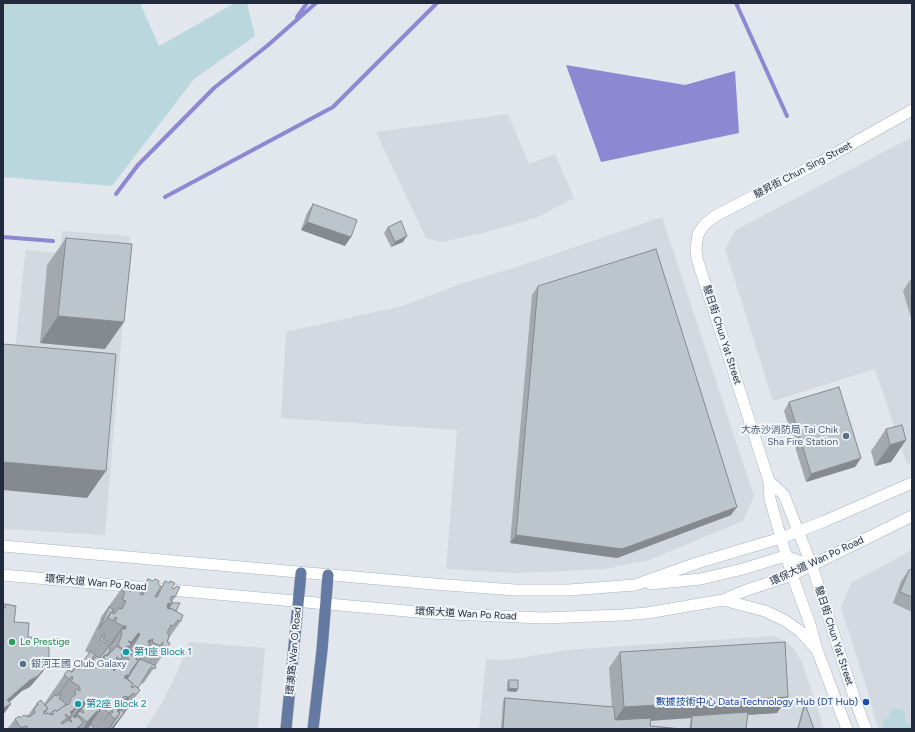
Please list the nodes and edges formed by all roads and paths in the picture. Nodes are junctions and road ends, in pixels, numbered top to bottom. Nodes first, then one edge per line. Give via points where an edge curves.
1 (912, 110) edge
2 (698, 234) joint
3 (769, 481) junction
4 (912, 483) edge
5 (912, 516) edge
6 (799, 531) junction
7 (781, 538) junction
8 (3, 546) edge
9 (785, 556) junction
10 (812, 566) junction
11 (302, 573) junction
12 (3, 575) edge
13 (328, 575) junction
14 (792, 575) junction
15 (635, 585) junction
16 (723, 600) junction
17 (298, 602) junction
18 (326, 604) junction
19 (817, 650) junction
20 (286, 729) edge
21 (313, 729) edge
22 (847, 729) edge
23 (866, 729) edge

1 - 2 main road, 駿昇街 Chun Sing Street via 820,162 717,215 705,224
2 - 3 main road, 駿日街 Chun Yat Street via 697,259
3 - 6 main road, 駿日街 Chun Yat Street via 784,495
3 - 7 main road, 駿日街 Chun Yat Street via 770,499
4 - 6 main road
5 - 10 main road, 環保大道 Wan Po Road
6 - 7 main road
6 - 10 main road, 駿日街 Chun Yat Street
7 - 9 main road, 駿日街 Chun Yat Street
7 - 15 main road
8 - 11 main road
9 - 10 main road
9 - 14 main road, 駿日街 Chun Yat Street
9 - 15 main road via 701,579
10 - 14 main road, 環保大道 Wan Po Road
10 - 23 main road, 駿日街 Chun Yat Street
11 - 13 main road
11 - 17 main road, 環澳路 Wan O Road
12 - 17 main road, 環保大道 Wan Po Road
13 - 15 main road via 521,590 569,590
13 - 18 main road
14 - 16 main road, 環保大道 Wan Po Road
14 - 19 main road, 駿日街 Chun Yat Street
16 - 18 main road, 環保大道 Wan Po Road via 647,613 566,618 436,614
16 - 19 main road via 764,611 784,620 800,631
17 - 18 main road, 環保大道 Wan Po Road
17 - 20 main road, 環澳路 Wan O Road
18 - 21 main road
19 - 22 main road, 駿日街 Chun Yat Street

